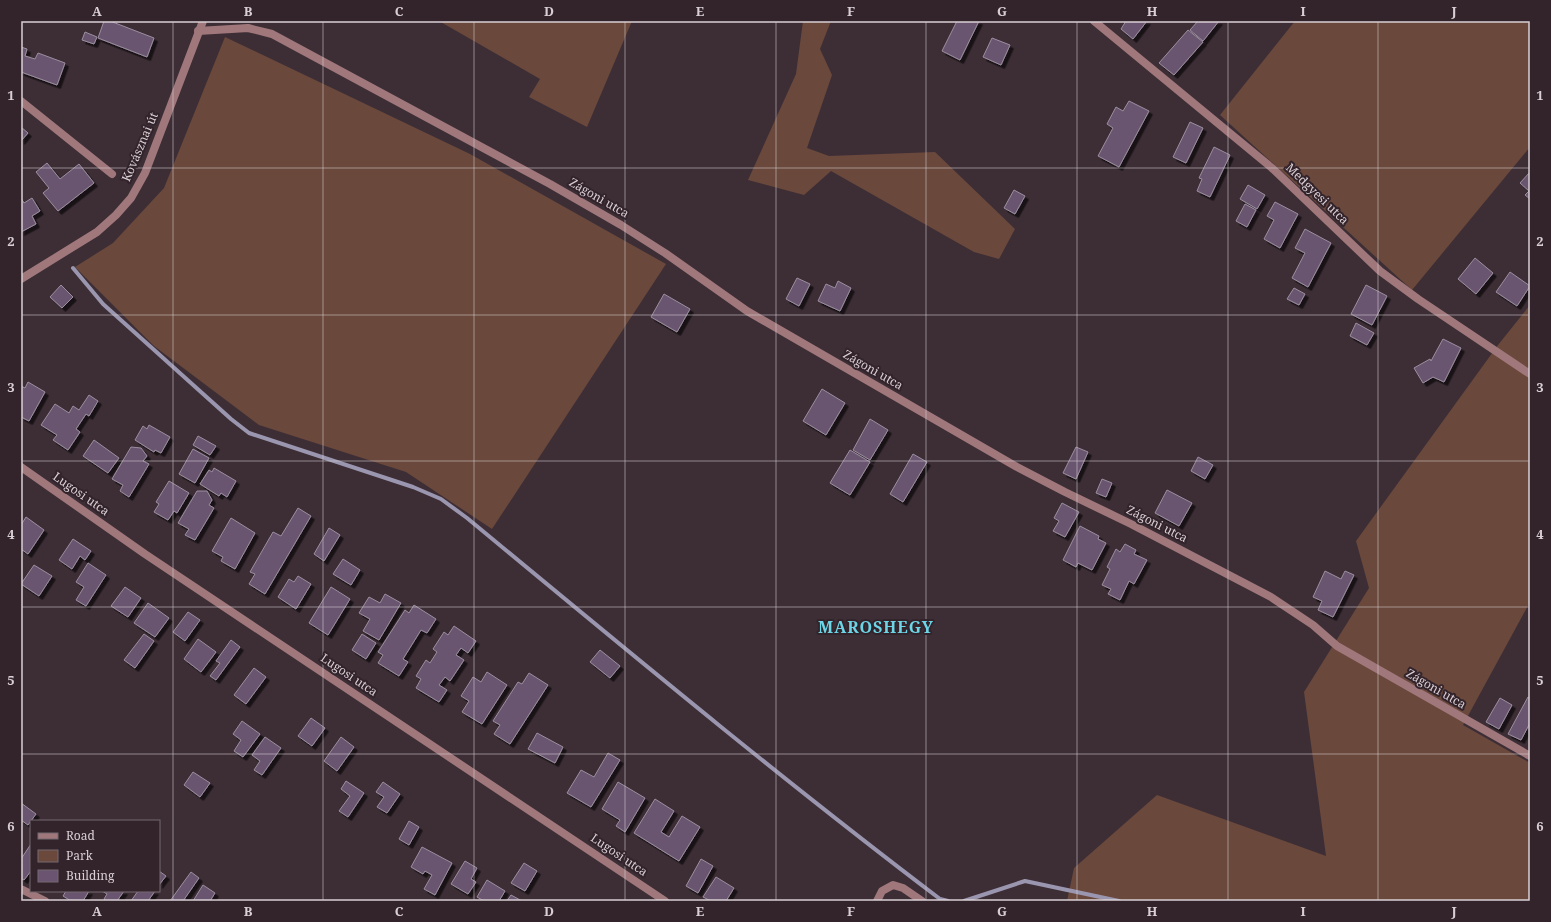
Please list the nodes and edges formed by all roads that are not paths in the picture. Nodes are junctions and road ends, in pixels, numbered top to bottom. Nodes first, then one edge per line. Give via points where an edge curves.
1 (203, 21) edge
2 (1094, 21) edge
3 (198, 31) junction
4 (21, 101) edge
5 (112, 174) dead end
6 (21, 279) edge
7 (1530, 374) edge
8 (21, 467) edge
9 (1530, 756) edge
10 (21, 889) edge
11 (45, 901) edge
12 (665, 901) edge
13 (877, 901) edge
14 (922, 901) edge

1 - 3 street, Kovásznai út
2 - 7 street, Medgyesi utca via 1272,168 1380,270 1418,299
3 - 6 street, Kovásznai út via 145,173 131,198 97,232
3 - 9 street, Zágoni utca via 248,28 272,34 550,184 666,253 746,311 1017,467 1271,597 1337,646
4 - 5 street
8 - 12 street, Lugosi utca via 145,554
10 - 11 street
13 - 14 street via 882,891 893,885 903,888

